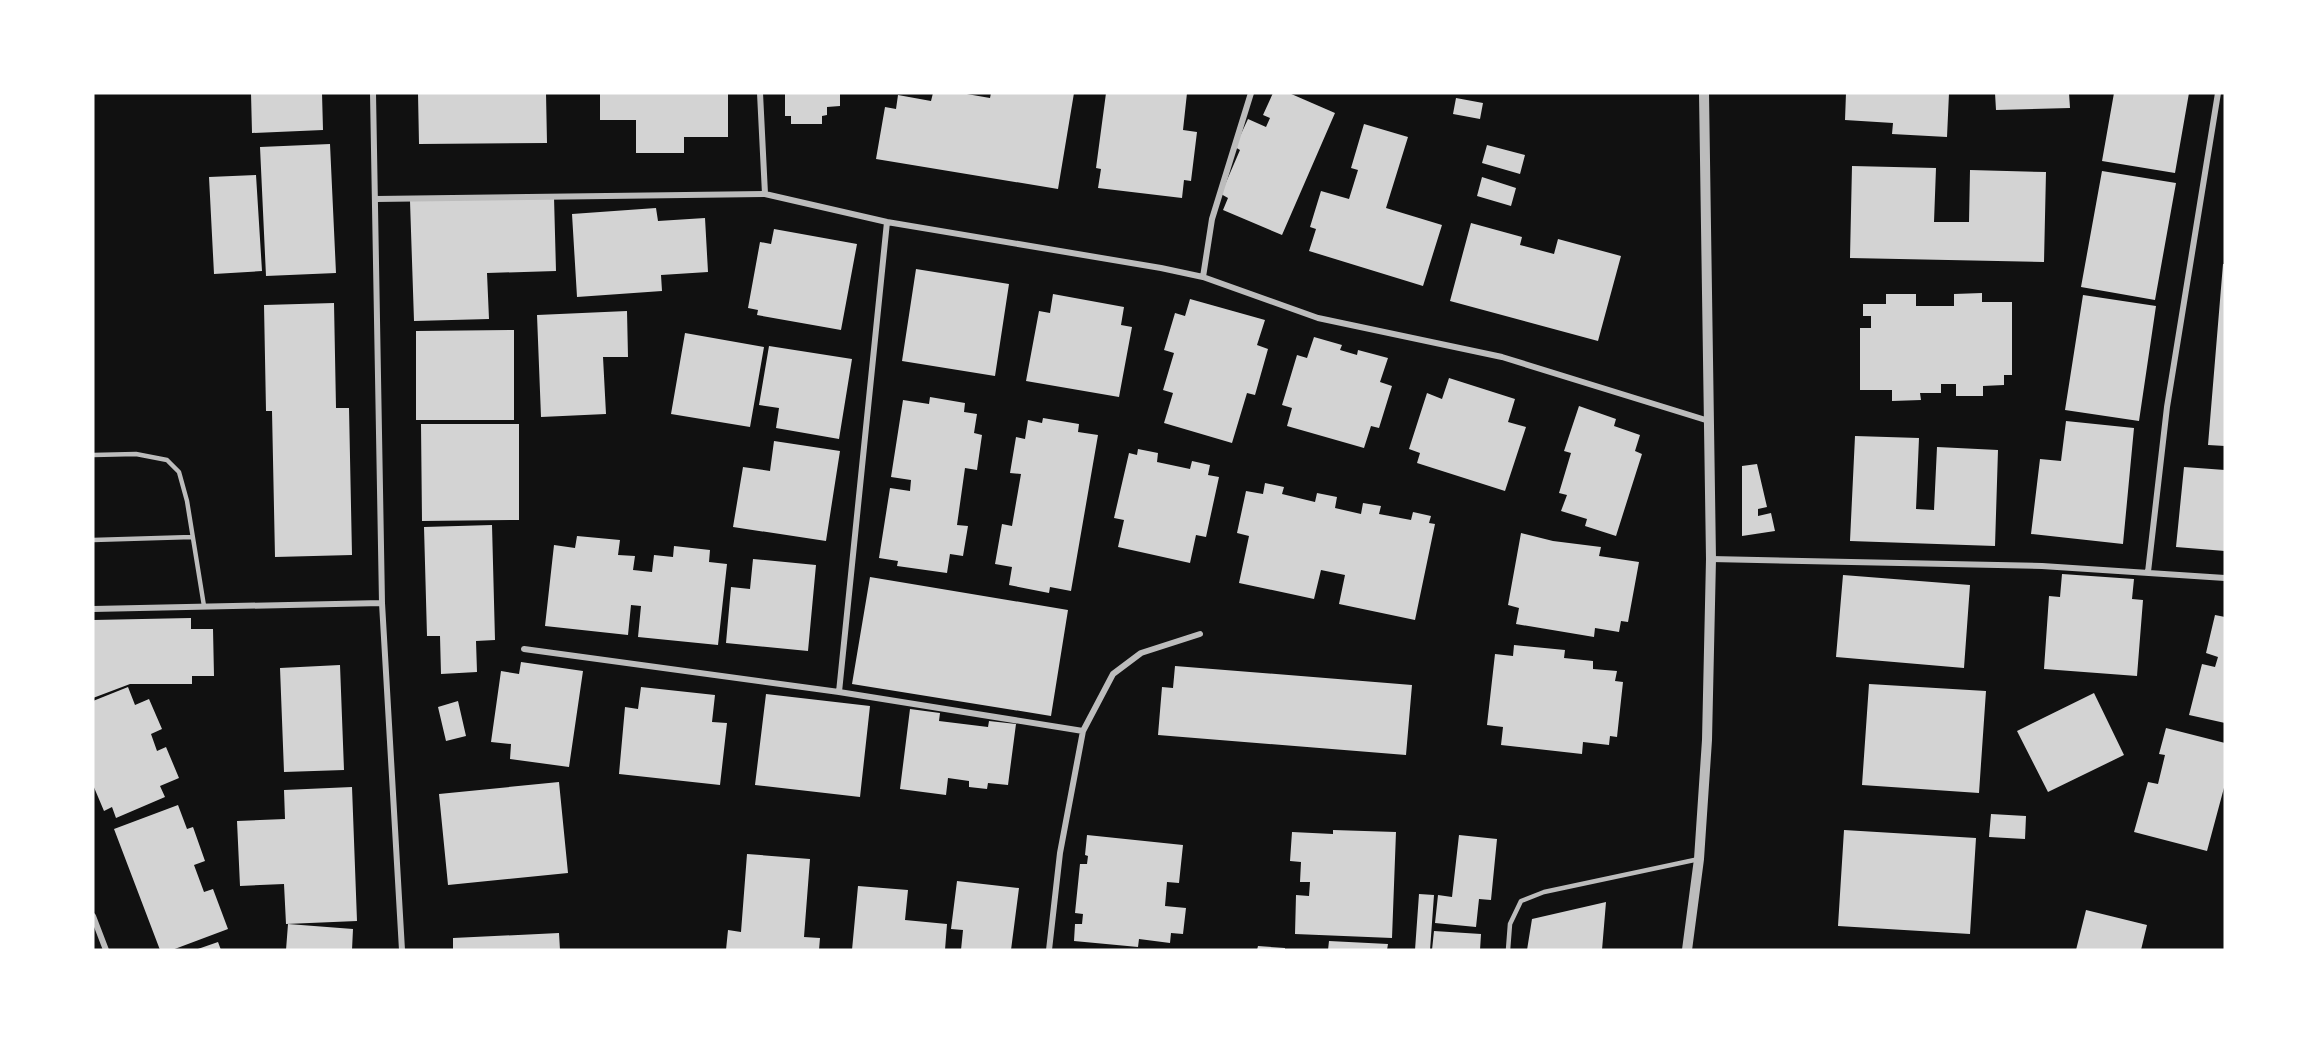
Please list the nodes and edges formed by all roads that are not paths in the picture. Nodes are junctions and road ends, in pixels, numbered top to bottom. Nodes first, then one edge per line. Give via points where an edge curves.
1 (373, 93) edge
2 (760, 93) edge
3 (1251, 93) edge
4 (1704, 93) edge
5 (2218, 93) edge
6 (765, 194) junction
7 (376, 199) junction
8 (887, 222) junction
9 (1203, 277) junction
10 (1710, 421) junction
11 (93, 455) edge
12 (192, 537) junction
13 (93, 540) edge
14 (1711, 559) junction
15 (2148, 572) junction
16 (2225, 578) edge
17 (382, 603) junction
18 (204, 606) junction
19 (93, 609) edge
20 (1200, 634) dead end
21 (524, 649) dead end
22 (839, 692) junction
23 (1083, 731) junction
24 (1699, 859) junction
25 (93, 916) edge
26 (106, 950) edge
27 (402, 950) edge
28 (1049, 950) edge
29 (1508, 950) edge
30 (1687, 950) edge

1 - 7 street
2 - 6 street
3 - 9 street via 1212,219
4 - 10 street
5 - 15 street via 2166,408
6 - 7 street
6 - 8 street
7 - 17 street
8 - 9 street
8 - 22 street
9 - 10 street via 1318,318 1502,357
10 - 14 street
11 - 12 lane via 135,454 167,460 179,472
12 - 13 lane
12 - 18 lane
14 - 15 street via 1945,562
14 - 24 street via 1707,740
15 - 16 street
17 - 18 street
17 - 27 street
18 - 19 street
20 - 23 street via 1141,653 1113,674
21 - 22 street
22 - 23 street
23 - 28 street via 1060,853
24 - 29 lane via 1544,892 1521,902 1510,924
24 - 30 street
25 - 26 street

